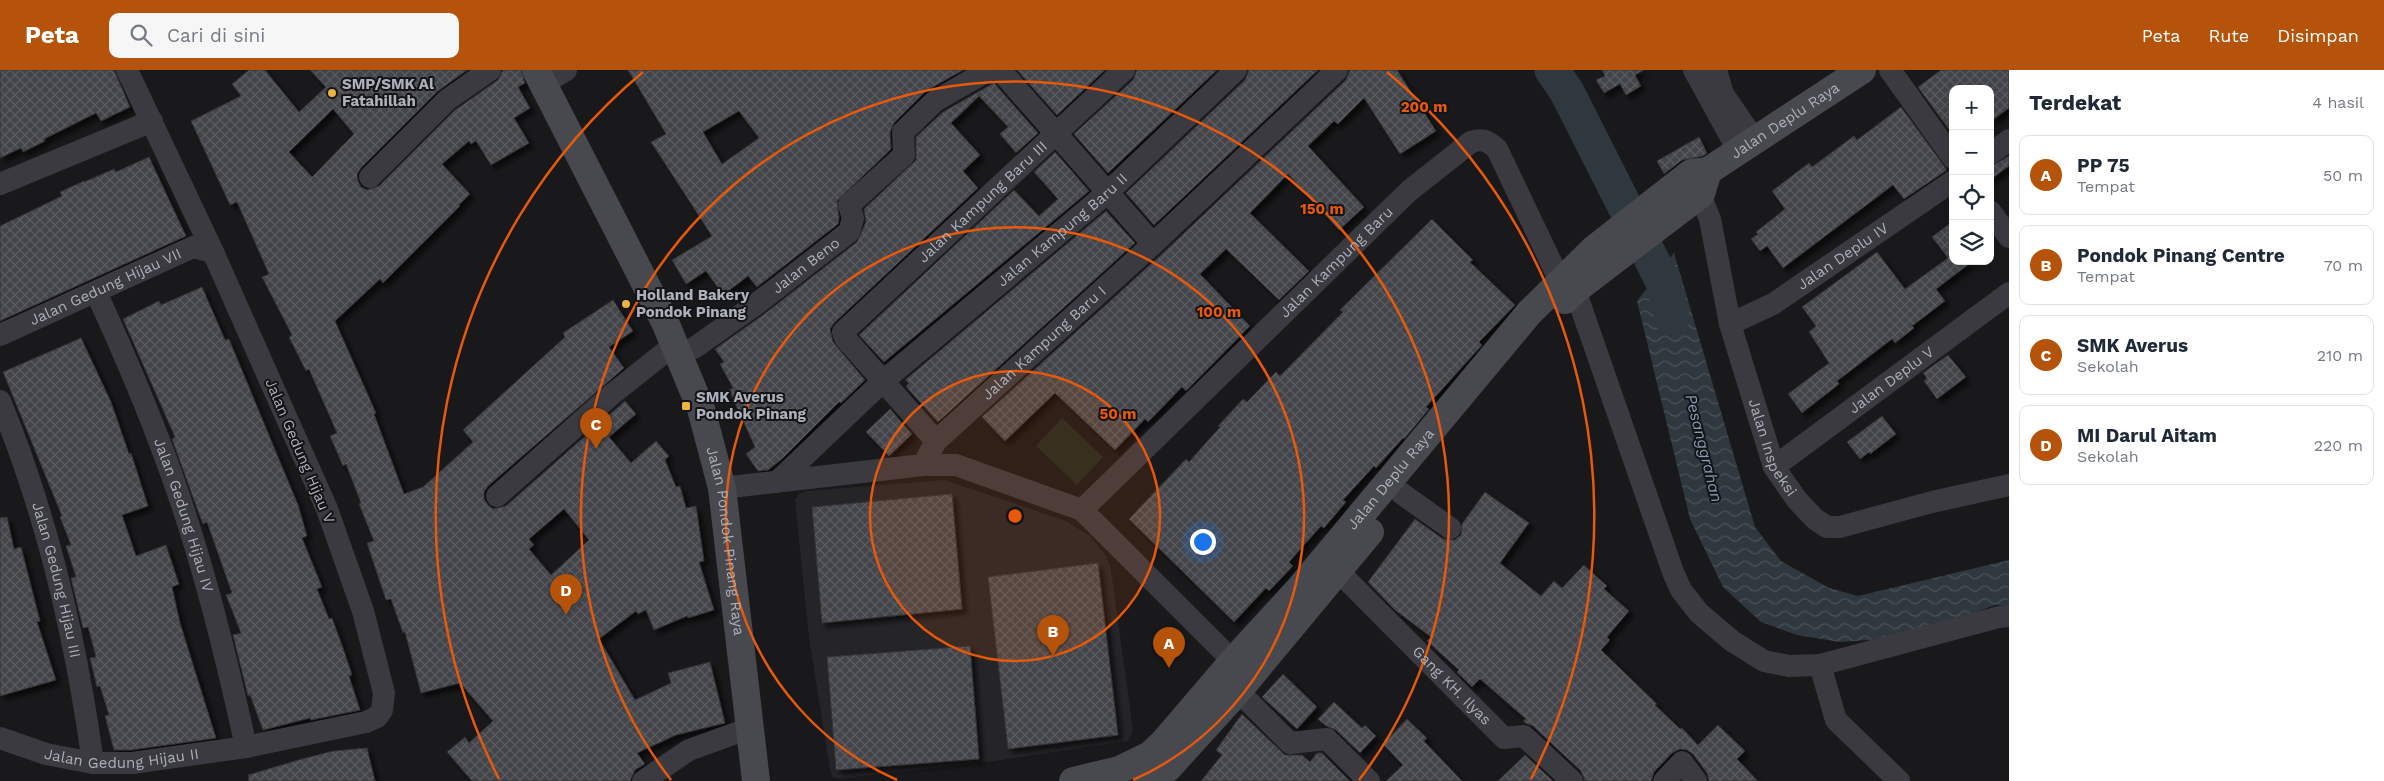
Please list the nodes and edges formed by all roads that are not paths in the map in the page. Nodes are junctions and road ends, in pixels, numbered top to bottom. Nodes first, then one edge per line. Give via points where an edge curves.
1 (127, 70) edge
2 (490, 70) edge
3 (989, 70) edge
4 (1000, 70) edge
5 (1124, 70) edge
6 (1236, 70) edge
7 (1337, 70) edge
8 (1694, 70) edge
9 (1716, 70) edge
10 (1862, 70) edge
11 (1890, 70) edge
12 (551, 74) edge
13 (152, 120) junction
14 (1058, 133) junction
15 (2009, 140) edge
16 (1747, 147) junction
17 (1994, 151) edge
18 (1949, 152) edge
19 (370, 177) dead end
20 (1700, 179) junction
21 (1949, 183) edge
22 (0, 184) edge
23 (1107, 193) junction
24 (1994, 216) edge
25 (2009, 237) edge
26 (1153, 244) junction
27 (213, 252) junction
28 (1567, 285) junction
29 (96, 292) junction
30 (2009, 293) edge
31 (1730, 324) junction
32 (0, 335) edge
33 (688, 354) junction
34 (882, 382) junction
35 (0, 401) edge
36 (936, 441) junction
37 (923, 466) junction
38 (1774, 467) junction
39 (777, 482) junction
40 (2009, 485) edge
41 (730, 487) junction
42 (1400, 493) junction
43 (497, 496) dead end
44 (1082, 510) junction
45 (1450, 528) dead end
46 (1339, 572) junction
47 (1307, 594) junction
48 (2009, 616) edge
49 (1232, 661) junction
50 (1820, 666) junction
51 (1238, 690) junction
52 (750, 728) junction
53 (0, 738) edge
54 (246, 746) junction
55 (93, 763) junction
56 (1122, 775) edge
57 (643, 781) edge
58 (756, 781) edge
59 (775, 781) edge
60 (1073, 781) edge
61 (1149, 781) edge
62 (1369, 781) edge
63 (1572, 781) edge
64 (1664, 781) edge
65 (1696, 781) edge
66 (1899, 781) edge

1 - 13 street, Jalan Gedung Hijau V
2 - 19 street via 447,100
3 - 33 street, Jalan Beno via 935,101 903,132 904,155 849,205 853,218 850,232
4 - 14 street
5 - 14 street, Jalan Kampung Baru III
6 - 23 street, Jalan Kampung Baru II
7 - 26 street, Jalan Kampung Baru I
8 - 16 street
9 - 16 street
10 - 16 main road, Jalan Deplu Raya
11 - 18 street
12 - 33 main road, Jalan Pondok Pinang Raya via 640,235
13 - 22 street
13 - 27 street, Jalan Gedung Hijau V
14 - 23 street
14 - 34 street, Jalan Kampung Baru III via 846,327 844,335
15 - 17 street
16 - 20 main road, Jalan Deplu Raya
20 - 28 main road, Jalan Deplu Raya
20 - 31 street, Jalan Inspeksi
21 - 31 street, Jalan Deplu IV via 1773,304
23 - 26 street
23 - 34 street, Jalan Kampung Baru II
24 - 25 street
26 - 36 street, Jalan Kampung Baru I
27 - 29 street, Jalan Gedung Hijau VII via 193,247
27 - 54 street, Jalan Gedung Hijau V via 326,509 363,611 384,693 382,710 377,717 366,722
28 - 42 main road, Jalan Deplu Raya via 1540,325
28 - 44 street, Jalan Kampung Baru via 1497,149 1482,139 1470,142 1409,191
28 - 47 main road, Jalan Deplu Raya via 1529,313
28 - 50 street, Jalan Kampung Baru via 1681,590 1699,613 1732,641 1764,661 1789,666
29 - 32 street, Jalan Gedung Hijau VII
29 - 54 street, Jalan Gedung Hijau IV via 132,373 185,514 211,599
30 - 38 street, Jalan Deplu V
31 - 38 street, Jalan Inspeksi
33 - 41 main road, Jalan Pondok Pinang Raya via 701,409
33 - 43 street via 611,395
34 - 36 street
34 - 39 street
35 - 55 street, Jalan Gedung Hijau III via 26,470 60,580
36 - 37 street
37 - 39 street
37 - 44 street via 956,466
38 - 40 street, Jalan Inspeksi via 1797,500 1827,527 1840,527
39 - 41 street
41 - 52 main road, Jalan Pondok Pinang Raya
41 - 59 main road, Jalan Pondok Pinang Raya
42 - 45 street
42 - 46 main road, Jalan Deplu Raya
44 - 49 street
46 - 47 main road, Jalan Deplu Raya
46 - 63 street, Gang KH. Ilyas via 1504,738 1524,736
47 - 49 main road, Jalan Deplu Raya
47 - 51 main road, Jalan Deplu Raya
48 - 50 street, Jalan Kampung Baru
49 - 51 street
49 - 56 main road, Jalan Deplu Raya via 1164,743
50 - 66 street via 1836,720
51 - 61 main road, Jalan Deplu Raya via 1168,768
51 - 62 street via 1290,743 1327,739
52 - 57 street via 689,750
52 - 58 main road, Jalan Pondok Pinang Raya
53 - 55 street, Jalan Gedung Hijau II via 46,754
54 - 55 street, Jalan Gedung Hijau II via 132,763
56 - 60 main road, Jalan Deplu Raya
64 - 65 street via 1682,762

